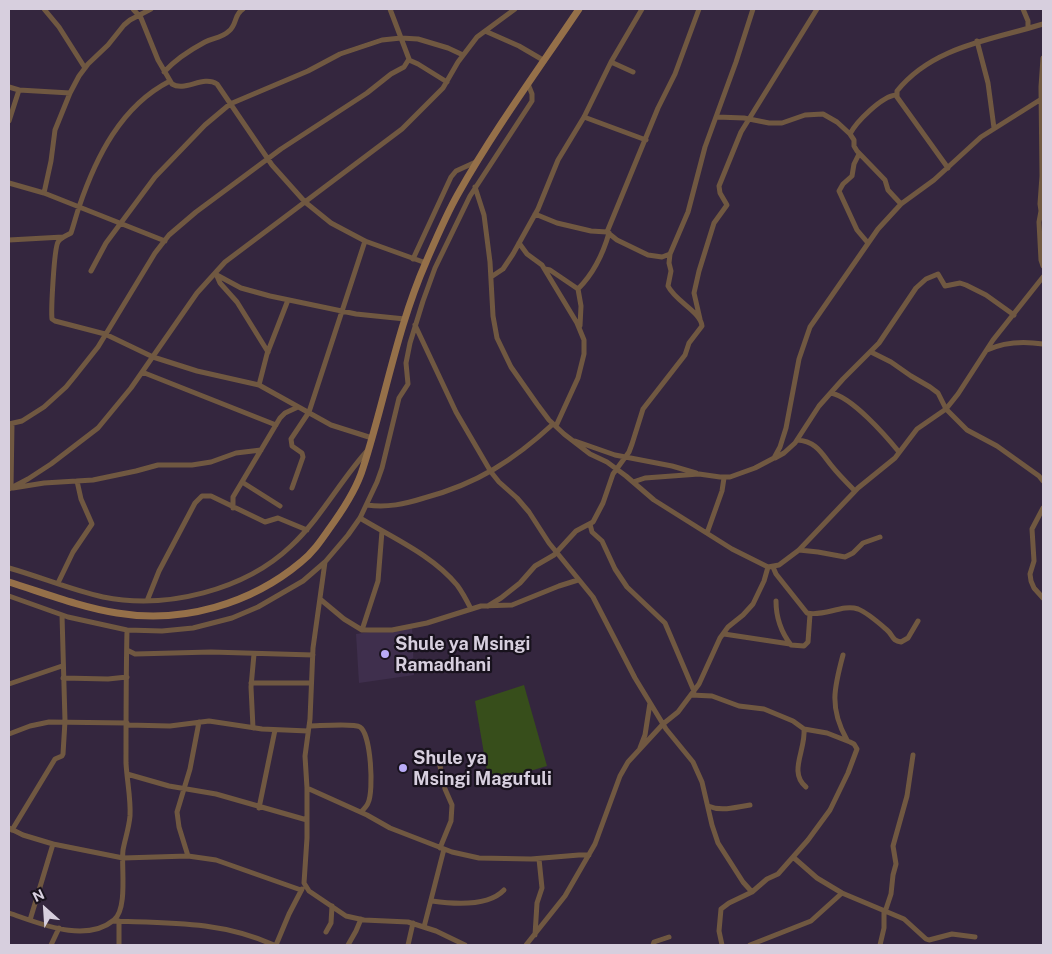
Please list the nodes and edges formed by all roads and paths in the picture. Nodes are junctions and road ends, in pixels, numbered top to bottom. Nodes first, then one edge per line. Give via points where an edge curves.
1 (44, 9) edge
2 (132, 9) edge
3 (151, 9) edge
4 (390, 9) edge
5 (515, 9) edge
6 (578, 9) edge
7 (642, 9) edge
8 (754, 9) edge
9 (817, 9) edge
10 (1024, 9) edge
11 (239, 10) edge
12 (696, 10) edge
13 (139, 15) junction
14 (1043, 24) edge
15 (1028, 28) junction
16 (485, 30) junction
17 (401, 38) junction
18 (977, 41) junction
19 (463, 55) junction
20 (1043, 58) edge
21 (409, 60) junction
22 (543, 60) junction
23 (612, 62) junction
24 (85, 68) junction
25 (164, 72) junction
26 (633, 72) dead end
27 (170, 81) junction
28 (447, 82) junction
29 (528, 84) junction
30 (9, 87) edge
31 (19, 90) junction
32 (70, 93) junction
33 (896, 95) junction
34 (1042, 98) edge
35 (230, 104) junction
36 (584, 117) junction
37 (717, 117) junction
38 (748, 119) junction
39 (9, 121) edge
40 (994, 128) junction
41 (850, 134) junction
42 (646, 140) junction
43 (1042, 153) edge
44 (859, 154) junction
45 (268, 159) junction
46 (478, 160) junction
47 (948, 168) junction
48 (9, 183) edge
49 (476, 187) junction
50 (44, 193) junction
51 (305, 202) junction
52 (901, 204) junction
53 (79, 208) junction
54 (535, 214) junction
55 (120, 223) junction
56 (608, 233) junction
57 (62, 237) junction
58 (9, 240) edge
59 (165, 241) junction
60 (365, 241) junction
61 (519, 243) junction
62 (868, 243) junction
63 (670, 254) junction
64 (413, 259) junction
65 (426, 263) junction
66 (1043, 266) edge
67 (545, 270) junction
68 (91, 271) dead end
69 (216, 275) junction
70 (491, 277) junction
71 (1043, 277) edge
72 (578, 289) junction
73 (288, 300) junction
74 (342, 310) junction
75 (1014, 315) junction
76 (405, 319) junction
77 (700, 319) junction
78 (415, 325) junction
79 (580, 328) junction
80 (105, 334) junction
81 (1043, 344) edge
82 (986, 350) junction
83 (268, 352) junction
84 (871, 352) junction
85 (152, 356) junction
86 (142, 372) junction
87 (259, 385) junction
88 (831, 394) junction
89 (298, 407) junction
90 (946, 409) junction
91 (309, 412) junction
92 (10, 424) edge
93 (276, 425) junction
94 (555, 425) junction
95 (372, 438) junction
96 (572, 440) junction
97 (798, 440) junction
98 (368, 449) junction
99 (261, 450) junction
100 (900, 452) junction
101 (626, 456) junction
102 (774, 458) junction
103 (616, 469) junction
104 (491, 472) junction
105 (699, 474) junction
106 (724, 478) junction
107 (77, 481) junction
108 (1043, 481) edge
109 (242, 482) junction
110 (633, 482) junction
111 (292, 488) dead end
112 (10, 489) edge
113 (855, 491) junction
114 (234, 497) junction
115 (221, 501) junction
116 (367, 505) junction
117 (280, 506) dead end
118 (233, 508) junction
119 (1043, 508) edge
120 (360, 518) junction
121 (590, 524) junction
122 (307, 530) junction
123 (382, 531) junction
124 (707, 533) junction
125 (880, 537) dead end
126 (799, 550) junction
127 (557, 552) junction
128 (325, 562) junction
129 (771, 567) junction
130 (9, 568) edge
131 (578, 580) junction
132 (9, 582) edge
133 (58, 583) junction
134 (9, 596) edge
135 (1043, 598) edge
136 (320, 599) junction
137 (147, 601) junction
138 (776, 602) dead end
139 (488, 606) junction
140 (471, 609) junction
141 (810, 614) junction
142 (62, 615) junction
143 (918, 621) dead end
144 (127, 630) junction
145 (362, 630) junction
146 (724, 634) junction
147 (791, 645) junction
148 (127, 650) junction
149 (254, 654) junction
150 (313, 655) junction
151 (843, 655) dead end
152 (62, 666) junction
153 (127, 677) junction
154 (63, 678) junction
155 (251, 683) junction
156 (311, 683) junction
157 (9, 684) edge
158 (693, 693) junction
159 (650, 703) junction
160 (65, 721) junction
161 (199, 722) junction
162 (127, 724) junction
163 (663, 724) junction
164 (253, 728) junction
165 (309, 729) junction
166 (804, 729) junction
167 (275, 730) junction
168 (9, 734) edge
169 (847, 741) junction
170 (639, 750) junction
171 (913, 755) dead end
172 (438, 757) dead end
173 (127, 774) junction
174 (185, 788) junction
175 (308, 788) junction
176 (806, 788) dead end
177 (750, 805) dead end
178 (708, 806) junction
179 (259, 808) junction
180 (361, 812) junction
181 (307, 820) junction
182 (10, 829) edge
183 (53, 844) junction
184 (442, 848) junction
185 (589, 855) junction
186 (188, 856) junction
187 (793, 856) junction
188 (123, 858) junction
189 (538, 859) junction
190 (303, 887) junction
191 (504, 890) dead end
192 (752, 892) junction
193 (842, 893) junction
194 (432, 901) junction
195 (332, 906) junction
196 (9, 912) edge
197 (884, 912) junction
198 (360, 919) junction
199 (30, 920) junction
200 (116, 921) junction
201 (413, 924) junction
202 (424, 927) junction
203 (59, 928) junction
204 (326, 932) dead end
205 (535, 935) junction
206 (669, 937) dead end
207 (975, 937) dead end
208 (51, 945) edge
209 (120, 945) edge
210 (275, 945) edge
211 (348, 945) edge
212 (408, 945) edge
213 (465, 945) edge
214 (526, 945) edge
215 (653, 945) edge
216 (722, 945) edge
217 (750, 945) edge
218 (880, 945) edge

1 - 24 street
2 - 13 street
3 - 13 street
4 - 17 street
5 - 16 street
6 - 22 main road
7 - 23 street
8 - 37 street
9 - 38 street
10 - 15 street
11 - 25 street via 231,30 172,63
12 - 42 street via 675,74
13 - 24 street via 124,25
13 - 25 street
14 - 15 street
15 - 18 street
16 - 19 street
16 - 22 street
17 - 19 street via 434,43
17 - 21 street
17 - 35 street via 374,42 340,54
18 - 33 street via 927,66 902,85
18 - 40 street via 988,83
19 - 28 street
20 - 34 street
21 - 28 street
21 - 45 street via 367,93
22 - 29 main road
23 - 26 street
23 - 36 street
24 - 32 street
25 - 27 street
27 - 35 street via 176,86 213,82 221,88
27 - 53 street via 144,97 121,122 98,159
28 - 51 street via 396,134
29 - 46 main road
29 - 49 street via 532,101
30 - 31 street
31 - 32 street
31 - 39 street
32 - 50 street via 55,130
33 - 41 street via 870,110
33 - 47 street
34 - 40 street
34 - 43 street
35 - 45 street
35 - 55 street via 162,168
36 - 42 street
36 - 54 street via 558,160
37 - 38 street
37 - 63 street via 705,146 688,212
38 - 41 street via 782,123 805,115 823,114
38 - 77 street via 720,182 720,193 727,205 714,223 699,271 694,293
40 - 47 street
41 - 44 street
42 - 56 street
43 - 66 street via 1042,211 1039,222
44 - 52 street via 886,180 888,190
44 - 62 street via 852,176 839,191 855,227
45 - 51 street
45 - 59 street via 196,212
46 - 64 street via 451,177
46 - 65 main road via 457,195
47 - 52 street
48 - 50 street
49 - 70 street via 484,215
49 - 78 street via 435,268
50 - 53 street
51 - 60 street via 336,226
51 - 69 street via 231,257
52 - 62 street
53 - 55 street
53 - 57 street via 71,233
54 - 56 street via 557,223
54 - 61 street
55 - 59 street
55 - 68 street
56 - 63 street via 641,253 657,257
56 - 72 street via 601,256
57 - 58 street
57 - 80 street via 56,249 52,319
59 - 80 street
60 - 64 street
60 - 74 street
61 - 67 street
61 - 70 street via 503,269
62 - 102 street via 810,327 799,359 786,428
63 - 77 street via 668,286 672,294
64 - 65 street
65 - 76 main road
67 - 72 street
67 - 79 street
69 - 73 street via 246,290
69 - 83 street
69 - 85 street via 204,284 184,309
70 - 94 street via 493,316 504,355 517,378
71 - 75 street
72 - 79 street via 582,306
73 - 74 street
73 - 83 street
74 - 76 street
74 - 91 street
75 - 82 street
75 - 84 street via 986,294 966,285 945,286 936,274 916,288
76 - 95 main road
77 - 101 street via 702,326 690,341 685,355 643,409
78 - 104 street via 456,412
78 - 116 street via 406,363 408,384 399,398 382,468
79 - 94 street via 584,354 578,378
80 - 85 street
80 - 92 street via 66,387 32,416
81 - 82 street via 1005,344
82 - 90 street
83 - 87 street
84 - 88 street
84 - 90 street via 935,390
85 - 86 street
85 - 87 street via 197,371
86 - 93 street
86 - 112 street via 98,428 51,464
87 - 89 street
88 - 97 street via 816,410
88 - 100 street via 861,412
89 - 91 street
89 - 93 street via 283,414
90 - 100 street via 919,426
90 - 108 street via 967,430 997,446
91 - 95 street via 335,427
91 - 111 street via 291,439 292,446 304,457
92 - 112 street
93 - 99 street
94 - 96 street
94 - 104 street
95 - 98 main road
96 - 101 street
96 - 103 street
97 - 102 street
97 - 113 street via 817,446
98 - 122 street
98 - 132 main road via 354,491 318,545 302,561 266,586 228,603 180,615 117,614
99 - 107 street via 236,453 211,462 158,465
99 - 109 street
100 - 113 street
101 - 103 street
101 - 105 street
102 - 106 street
103 - 110 street
103 - 121 street via 601,507
104 - 116 street via 455,489 399,505
104 - 127 street via 529,512
105 - 106 street
105 - 110 street via 645,478
106 - 124 street
107 - 112 street
107 - 133 street via 92,524
109 - 114 street
109 - 117 street
110 - 124 street via 654,500
113 - 126 street
114 - 115 street
114 - 118 street
115 - 118 street
115 - 137 street via 206,495 200,498 158,571
116 - 120 street
118 - 122 street via 265,522 278,518
119 - 135 street via 1032,529 1034,561 1030,574 1030,581
120 - 123 street
120 - 128 street
121 - 127 street via 576,531
121 - 158 street via 627,587 665,623
122 - 137 street via 285,552 250,575 221,588
123 - 140 street via 442,570 458,587
123 - 145 street via 378,581
124 - 129 street
125 - 126 street via 863,543 845,557
126 - 129 street via 784,563
127 - 131 street
127 - 139 street via 535,566 520,583
128 - 136 street
128 - 144 street via 303,581 232,618 193,628
129 - 141 street
129 - 146 street via 753,604
130 - 133 street
131 - 139 street via 514,604
131 - 159 street via 596,602
133 - 137 street via 105,597
134 - 142 street
136 - 145 street
136 - 150 street
138 - 147 street via 776,616
139 - 140 street
140 - 145 street via 421,625 392,630
141 - 143 street via 857,609 888,630 894,640 901,642 908,638
141 - 147 street via 808,642 804,646
142 - 144 street
142 - 152 street
144 - 148 street
146 - 147 street
146 - 158 street
148 - 149 street via 136,654
148 - 153 street
149 - 150 street
149 - 155 street
150 - 156 street
151 - 169 street via 834,701
152 - 154 street
152 - 157 street
153 - 154 street
153 - 162 street
154 - 160 street
155 - 156 street
155 - 164 street
156 - 165 street
158 - 163 street
158 - 166 street via 739,706 764,708
159 - 163 street
159 - 170 street
160 - 162 street
160 - 168 street via 30,726
160 - 182 street via 62,756 55,759
161 - 162 street via 170,726
161 - 164 street via 222,722
161 - 174 street
162 - 173 street
163 - 170 street
163 - 178 street via 697,768
164 - 167 street
165 - 167 street
165 - 175 street via 305,763
165 - 180 street via 352,725 362,729 366,737 372,785 368,803
166 - 169 street
166 - 176 street via 797,775
167 - 179 street
169 - 187 street via 857,749 848,773 830,810
170 - 185 street via 620,776
171 - 197 street via 907,796 893,846 896,864 891,894
172 - 184 street via 452,805 451,821
173 - 174 street
173 - 188 street via 130,815
174 - 179 street
174 - 186 street via 178,818
175 - 180 street
175 - 181 street
177 - 178 street via 726,809
178 - 192 street via 718,843
179 - 181 street
180 - 184 street via 390,828
181 - 190 street
182 - 183 street
183 - 188 street
183 - 199 street
184 - 189 street via 479,858
184 - 194 street
185 - 189 street
185 - 205 street via 565,896
186 - 188 street
186 - 190 street via 216,860
187 - 192 street via 778,874
187 - 193 street via 817,878
188 - 200 street via 121,908
189 - 205 street via 542,888 537,903
190 - 195 street
190 - 210 street
191 - 194 street via 494,897 474,902
192 - 216 street via 721,909 719,931
193 - 197 street
193 - 217 street via 811,921
194 - 202 street
195 - 198 street via 346,916
195 - 204 street via 331,923
196 - 199 street
197 - 207 street via 904,919 926,939 952,934
197 - 218 street
198 - 201 street
198 - 211 street
199 - 203 street
200 - 203 street via 86,930
200 - 209 street
200 - 210 street via 226,928
201 - 202 street
201 - 212 street
202 - 213 street
203 - 208 street
205 - 214 street
206 - 215 street

